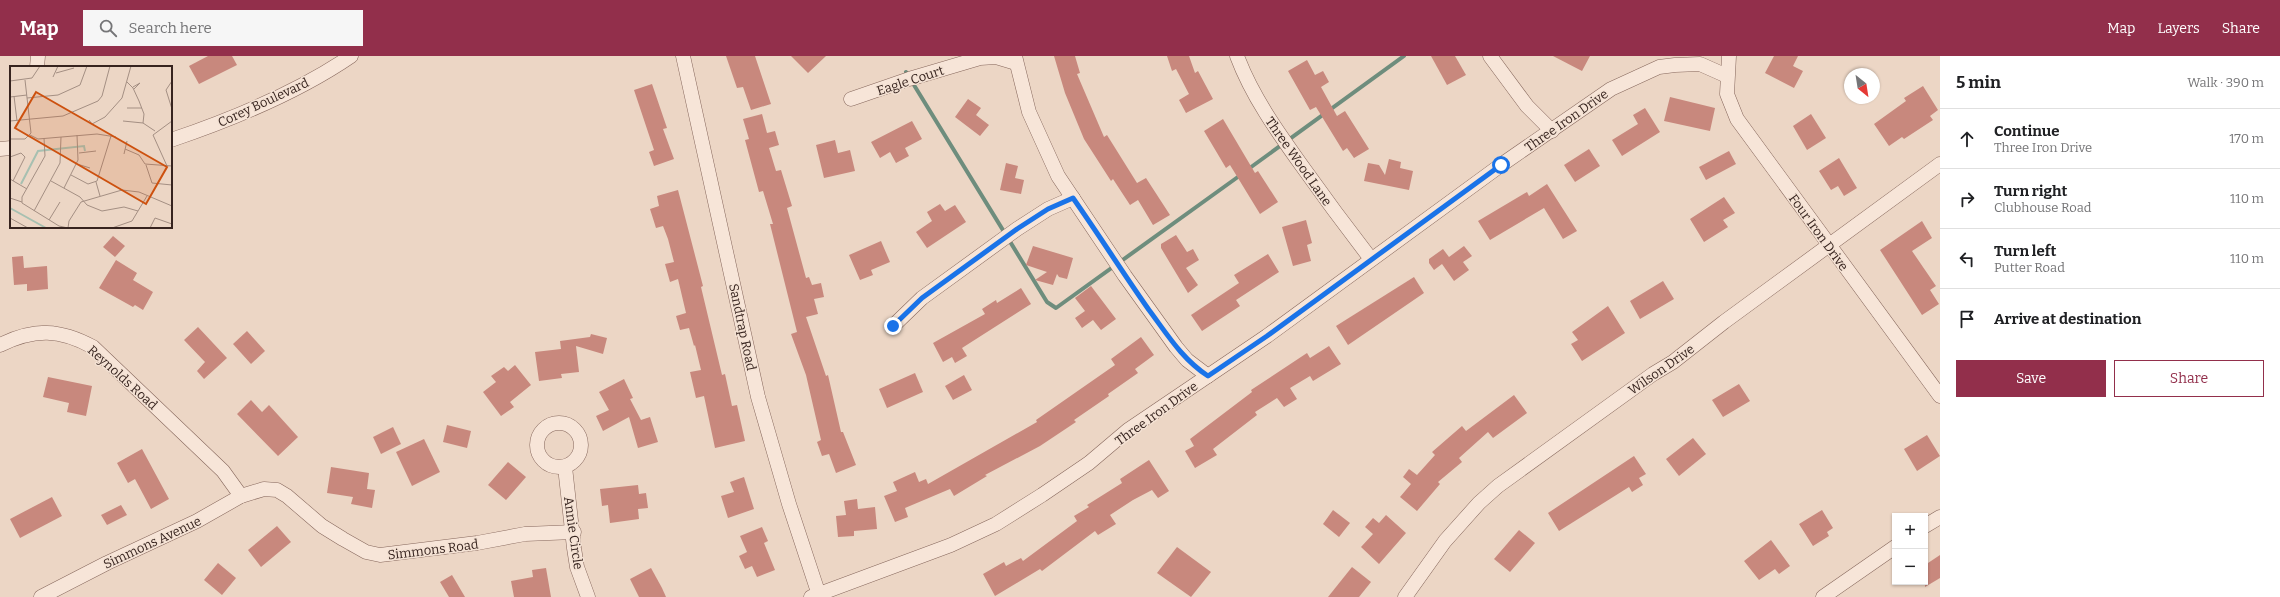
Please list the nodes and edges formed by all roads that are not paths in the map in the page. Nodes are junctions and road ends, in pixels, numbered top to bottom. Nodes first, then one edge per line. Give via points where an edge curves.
1 (38, 56) edge
2 (351, 56) edge
3 (683, 56) edge
4 (1237, 56) edge
5 (1490, 56) edge
6 (1729, 56) edge
7 (1015, 60) edge
8 (37, 66) edge
9 (1727, 76) junction
10 (851, 99) dead end
11 (1552, 131) junction
12 (172, 140) edge
13 (10, 148) edge
14 (0, 149) edge
15 (1940, 164) edge
16 (1073, 198) junction
17 (1829, 244) junction
18 (1372, 259) junction
19 (893, 326) dead end
20 (0, 344) edge
21 (1208, 376) junction
22 (1940, 396) edge
23 (565, 467) dead end
24 (264, 489) joint
25 (241, 496) junction
26 (1940, 516) edge
27 (1928, 524) edge
28 (574, 532) junction
29 (1892, 549) edge
30 (815, 596) edge
31 (41, 597) edge
32 (588, 597) edge
33 (1404, 597) edge
34 (1823, 597) edge

1 - 8 street
2 - 12 street, Corey Boulevard via 287,92 209,127
3 - 30 street, Sandtrap Road via 758,397
4 - 18 street, Three Wood Lane via 1245,77 1271,122
5 - 11 street via 1527,106
6 - 9 street, Four Iron Drive
7 - 10 street, Eagle Court via 980,58
7 - 16 street via 1035,129 1058,176
9 - 11 street, Three Iron Drive via 1700,64 1659,68 1611,89
9 - 17 street, Four Iron Drive via 1728,94 1737,119
11 - 18 street, Three Iron Drive
13 - 14 street
15 - 17 street, Wilson Drive
16 - 19 street via 1043,212 1017,229 922,298
16 - 21 street via 1176,347 1187,360
17 - 22 street, Four Iron Drive
17 - 33 street, Wilson Drive via 1673,362 1498,486 1462,521
18 - 21 street, Three Iron Drive
20 - 25 street, Reynolds Road via 26,334 43,332 61,333 93,347 223,471
21 - 30 street, Three Iron Drive via 1128,430 1089,463 996,524 951,546
23 - 28 street, Annie Circle
24 - 25 street, Simmons Avenue
24 - 28 street, Simmons Road via 277,490 322,526 366,552 380,555 477,543 525,534
25 - 31 street, Simmons Avenue via 197,521
26 - 27 street
28 - 32 street, Annie Circle via 578,567
29 - 34 street

